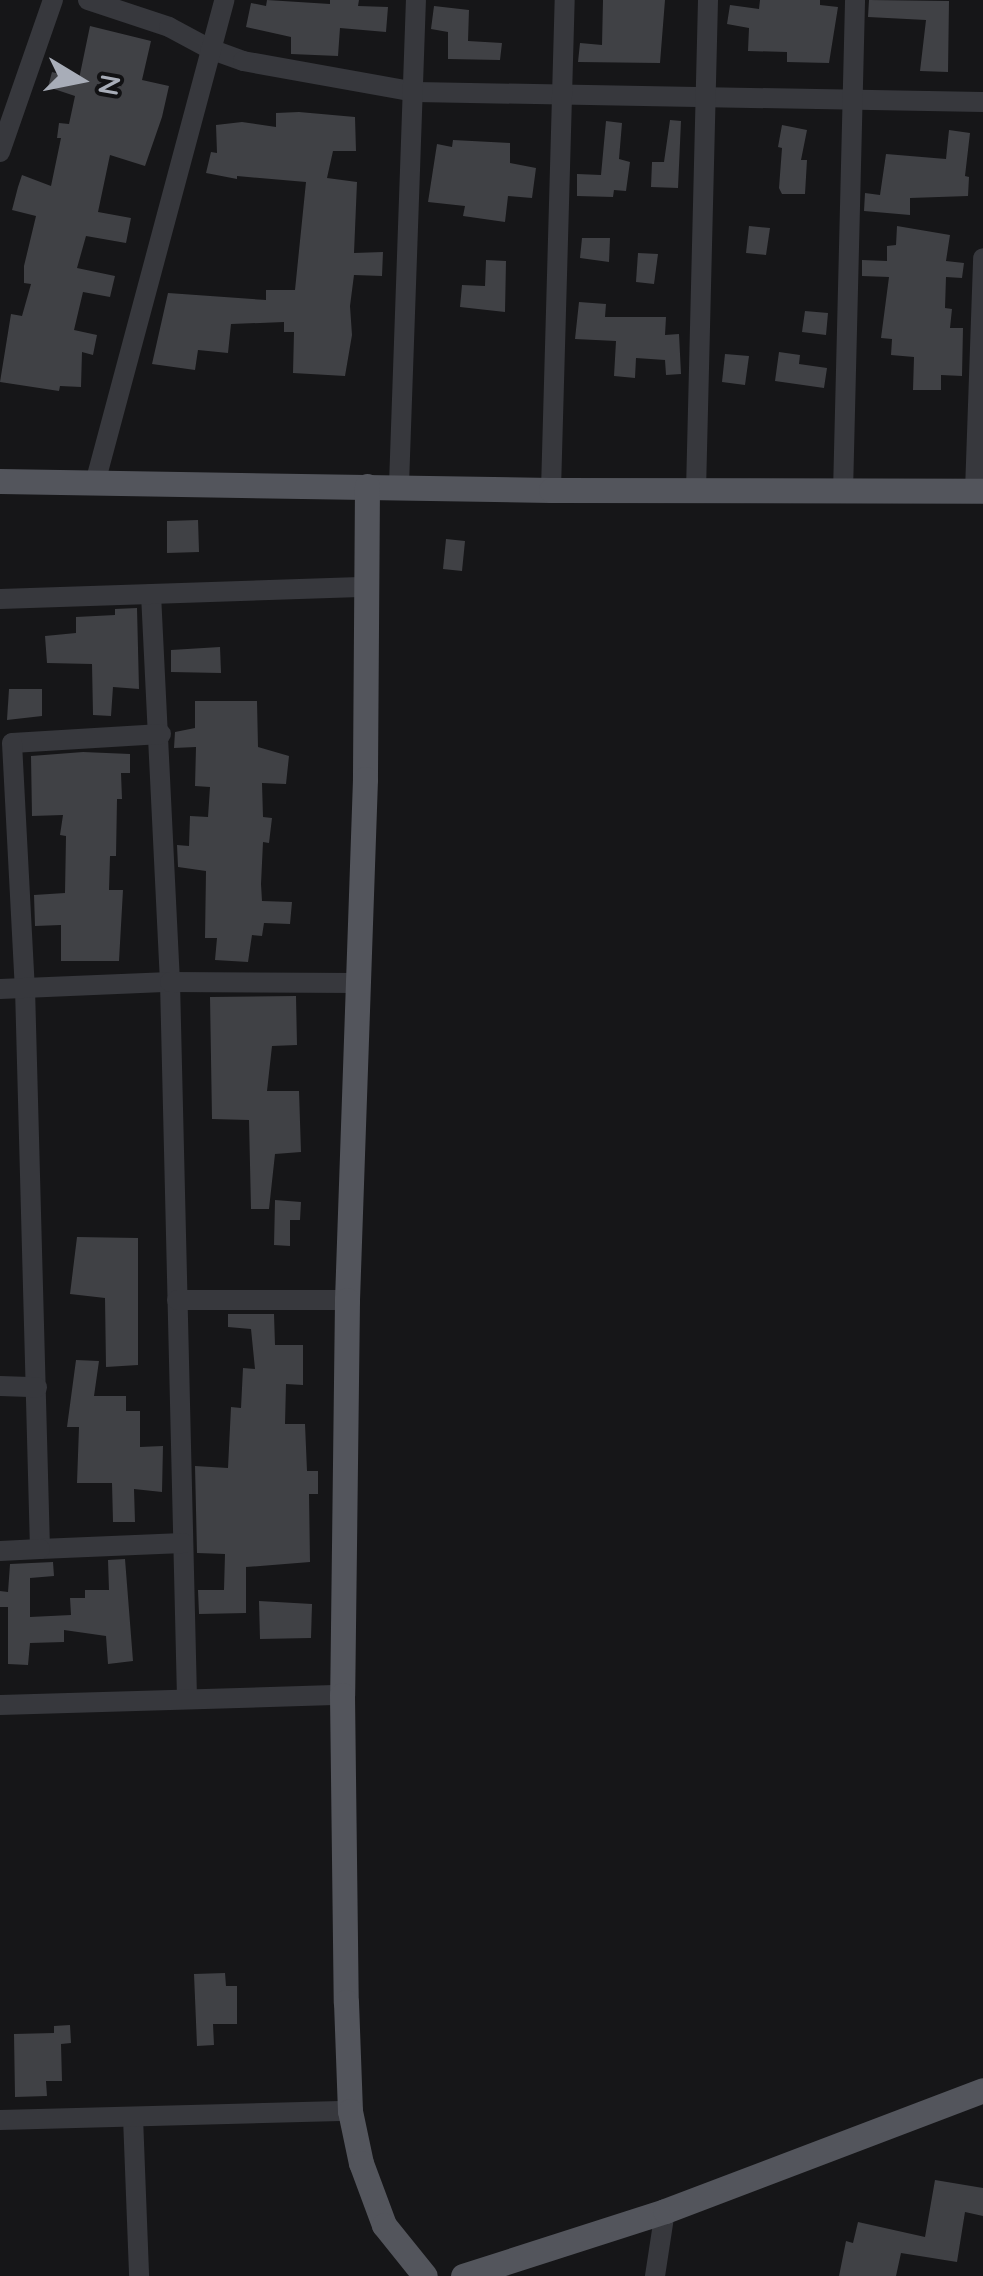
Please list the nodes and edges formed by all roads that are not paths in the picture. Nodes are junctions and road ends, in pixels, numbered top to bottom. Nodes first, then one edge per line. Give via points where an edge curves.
1 (53, 0) edge
2 (88, 0) edge
3 (224, 0) edge
4 (416, 0) edge
5 (565, 0) edge
6 (708, 0) edge
7 (855, 0) edge
8 (210, 49) junction
9 (416, 92) junction
10 (562, 96) junction
11 (706, 98) junction
12 (852, 100) junction
13 (983, 102) edge
14 (0, 152) edge
15 (983, 258) edge
16 (0, 481) edge
17 (94, 483) junction
18 (399, 485) junction
19 (367, 486) junction
20 (551, 490) junction
21 (696, 491) junction
22 (979, 491) edge
23 (843, 492) junction
24 (368, 587) junction
25 (151, 594) junction
26 (0, 598) edge
27 (160, 734) junction
28 (6, 743) edge
29 (170, 982) junction
30 (357, 983) junction
31 (0, 988) edge
32 (25, 988) junction
33 (177, 1300) junction
34 (347, 1300) junction
35 (0, 1386) edge
36 (37, 1387) junction
37 (183, 1543) junction
38 (40, 1549) junction
39 (0, 1551) edge
40 (342, 1694) junction
41 (187, 1696) junction
42 (0, 1706) edge
43 (983, 2090) edge
44 (350, 2111) junction
45 (133, 2117) junction
46 (0, 2120) edge
47 (665, 2212) junction
48 (478, 2274) edge
49 (139, 2276) edge
50 (425, 2276) edge
51 (655, 2276) edge

1 - 14 street
2 - 8 street via 169,27
3 - 8 street
4 - 9 street
5 - 10 street
6 - 11 street
7 - 12 street
8 - 9 street via 280,69
8 - 17 street
9 - 10 street
9 - 18 street
10 - 11 street
10 - 20 street
11 - 12 street
11 - 21 street
12 - 13 street
12 - 23 street
15 - 22 street
16 - 17 main road
17 - 19 main road
18 - 19 main road
18 - 20 main road
19 - 24 main road
20 - 21 main road
21 - 23 main road
22 - 23 main road
24 - 25 street
24 - 30 main road
25 - 26 street
25 - 27 street
27 - 28 street
27 - 29 street
28 - 32 street
29 - 30 street
29 - 32 street
29 - 33 street
30 - 34 main road
31 - 32 street
32 - 36 street
33 - 34 street
33 - 37 street
34 - 40 main road
35 - 36 street
36 - 38 street
37 - 38 street
37 - 41 street
38 - 39 street
40 - 41 street
40 - 44 main road
41 - 42 street
43 - 47 main road
44 - 45 street
44 - 50 main road via 378,2212
45 - 46 street
45 - 49 street
47 - 48 main road
47 - 51 street

